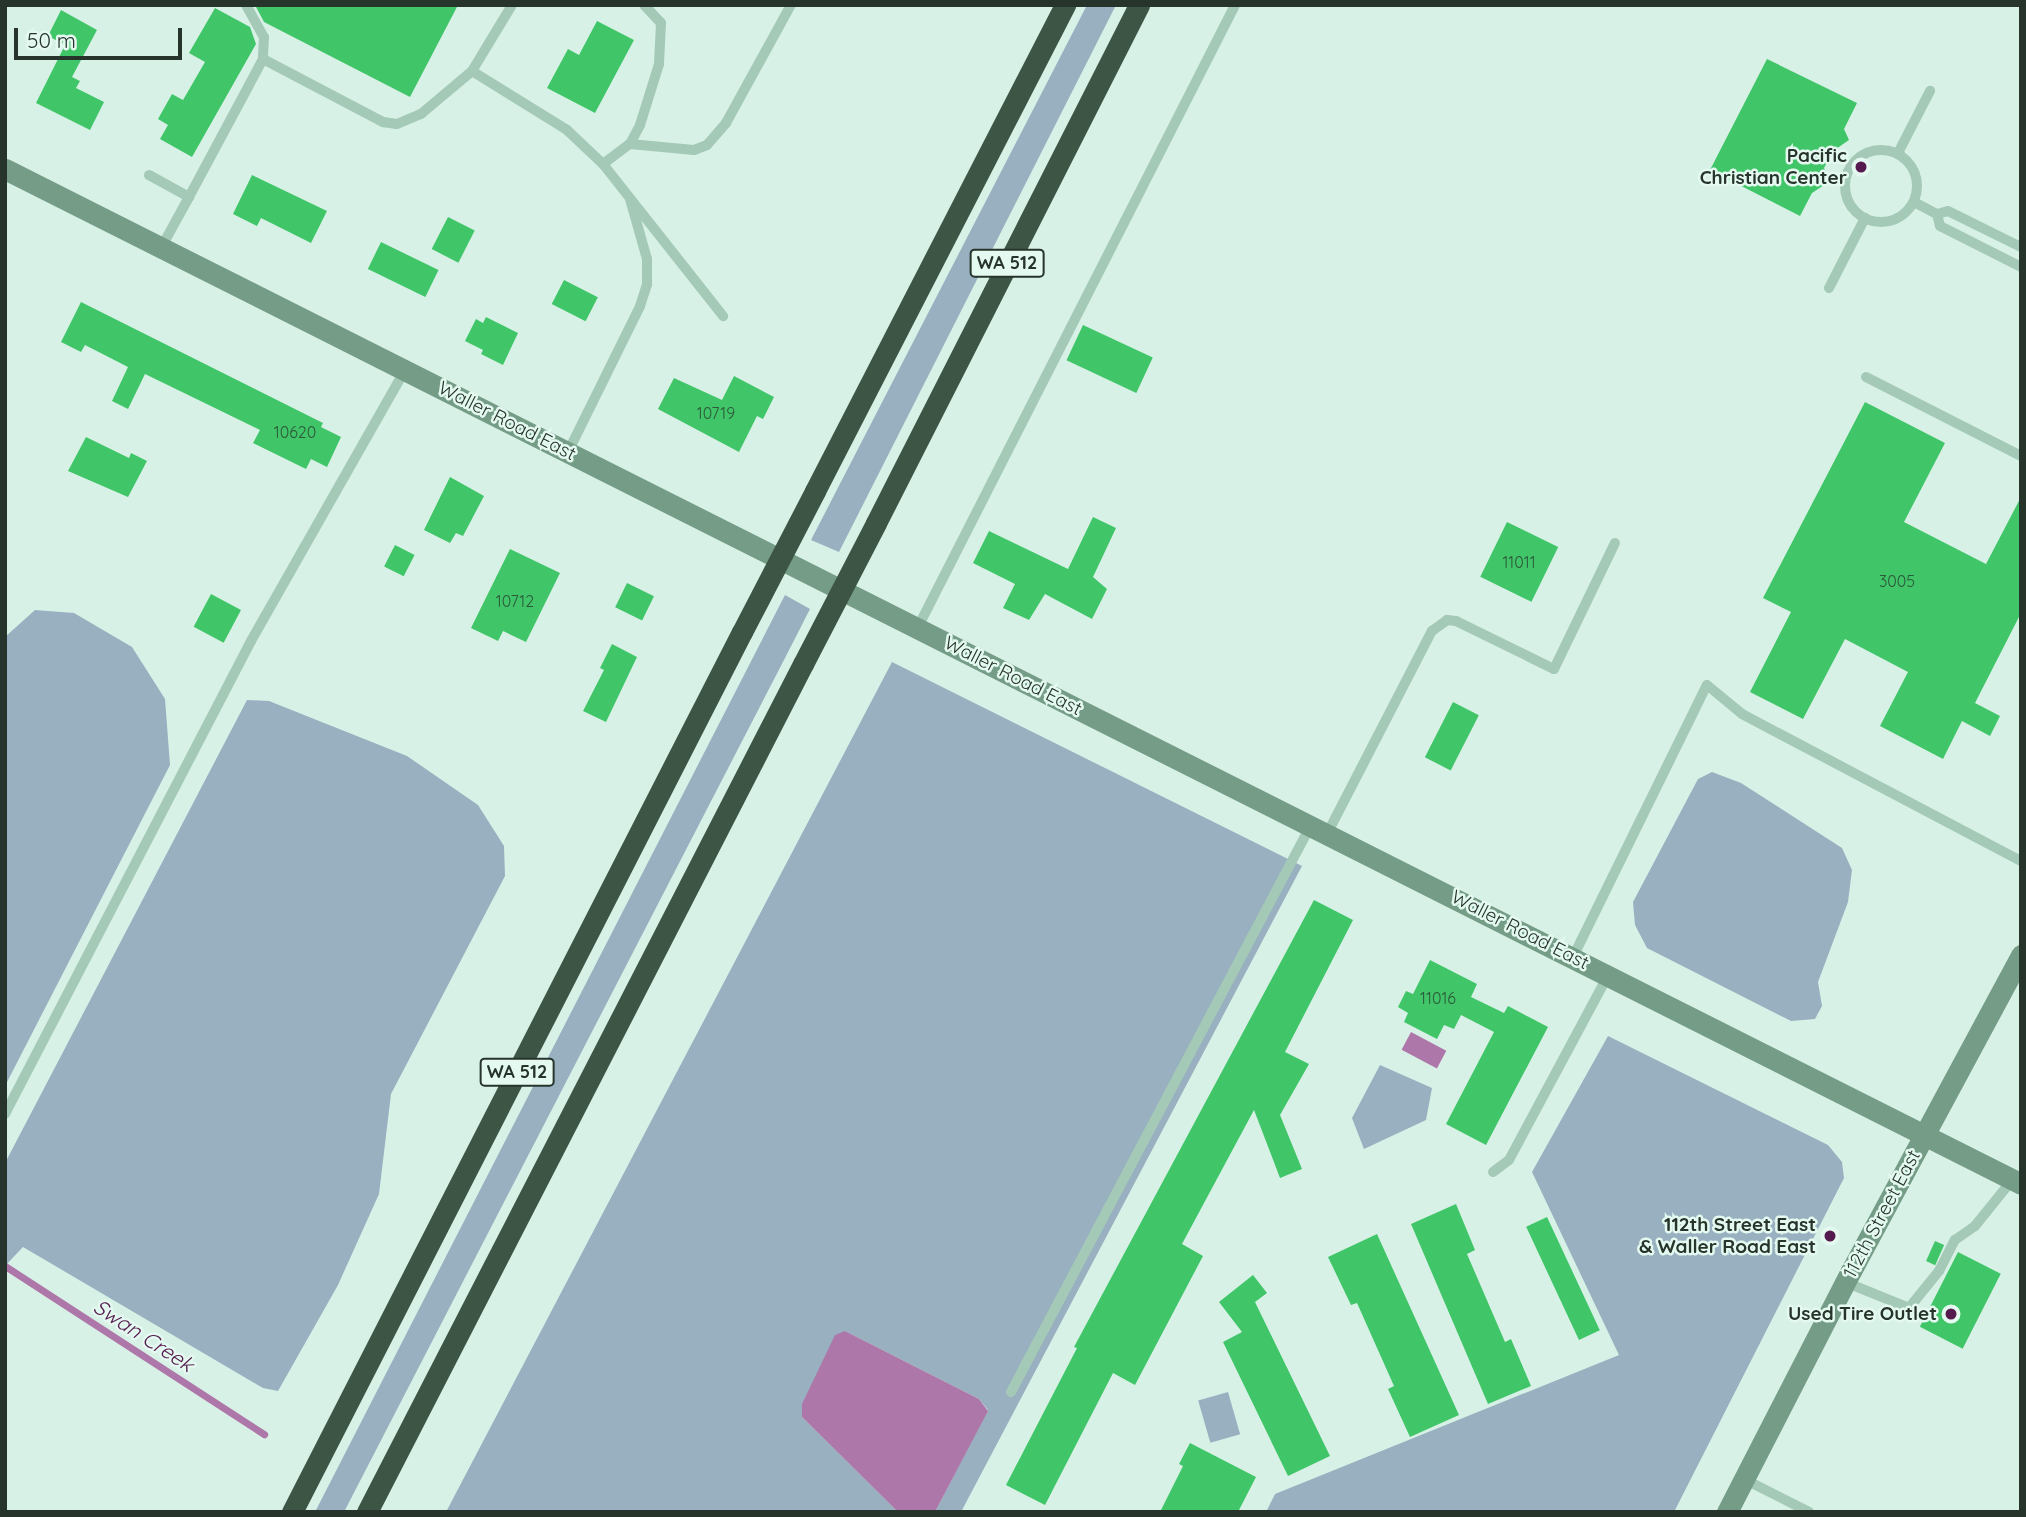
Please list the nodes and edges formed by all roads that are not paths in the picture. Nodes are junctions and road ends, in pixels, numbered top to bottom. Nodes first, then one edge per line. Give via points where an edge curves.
1 (246, 5) edge
2 (512, 5) edge
3 (644, 5) edge
4 (791, 5) edge
5 (1065, 5) edge
6 (1139, 5) edge
7 (1235, 5) edge
8 (263, 60) junction
9 (472, 71) junction
10 (1930, 91) dead end
11 (630, 144) junction
12 (1898, 153) junction
13 (603, 164) junction
14 (5, 169) edge
15 (149, 175) dead end
16 (628, 192) junction
17 (189, 197) junction
18 (1914, 201) junction
19 (1937, 214) junction
20 (1865, 218) junction
21 (162, 247) junction
22 (2021, 247) edge
23 (2021, 267) edge
24 (1829, 288) dead end
25 (723, 316) dead end
26 (405, 370) junction
27 (1866, 377) dead end
28 (568, 452) junction
29 (2021, 456) edge
30 (1615, 543) dead end
31 (918, 627) junction
32 (1319, 829) junction
33 (2021, 861) edge
34 (2021, 955) edge
35 (1573, 957) junction
36 (1608, 975) junction
37 (5, 1114) edge
38 (1926, 1134) junction
39 (1493, 1172) dead end
40 (2016, 1182) edge
41 (1845, 1282) junction
42 (1011, 1392) dead end
43 (1744, 1479) junction
44 (292, 1512) edge
45 (367, 1512) edge
46 (1727, 1512) edge
47 (1809, 1512) edge

1 - 8 lane via 264,37
2 - 9 lane
3 - 11 lane via 661,23 662,38 659,64
4 - 11 lane via 726,123 706,145 694,150
5 - 44 highway, WA 512, bridge
6 - 45 highway, WA 512, bridge
7 - 31 lane
8 - 9 lane via 383,122 397,124 421,114
8 - 17 lane
9 - 13 lane via 567,130
10 - 12 lane
11 - 13 lane
12 - 18 lane via 1914,169
12 - 20 lane via 1875,150 1849,169 1849,202
13 - 16 lane
14 - 21 street, Waller Road East
15 - 17 lane
16 - 25 lane
16 - 28 lane via 647,259 647,284
17 - 21 lane
18 - 19 lane
18 - 20 lane via 1898,218
19 - 22 lane via 1948,211
19 - 23 lane via 1940,226
20 - 24 lane
21 - 26 street, Waller Road East
26 - 28 street, Waller Road East
26 - 37 lane via 268,611
27 - 29 lane
28 - 31 street, Waller Road East
30 - 32 lane via 1554,669 1456,621 1432,631
31 - 32 street, Waller Road East
32 - 35 street, Waller Road East
32 - 42 lane
33 - 35 lane via 1741,714 1707,685
34 - 38 street, 112th Street East via 2009,986
35 - 36 street, Waller Road East
36 - 38 street, Waller Road East
36 - 39 lane via 1510,1160
38 - 40 street, Waller Road East
38 - 41 street, 112th Street East
40 - 41 lane via 1975,1226 1955,1240 1939,1271 1909,1308
41 - 43 street, 112th Street East
43 - 46 street, 112th Street East
43 - 47 lane

